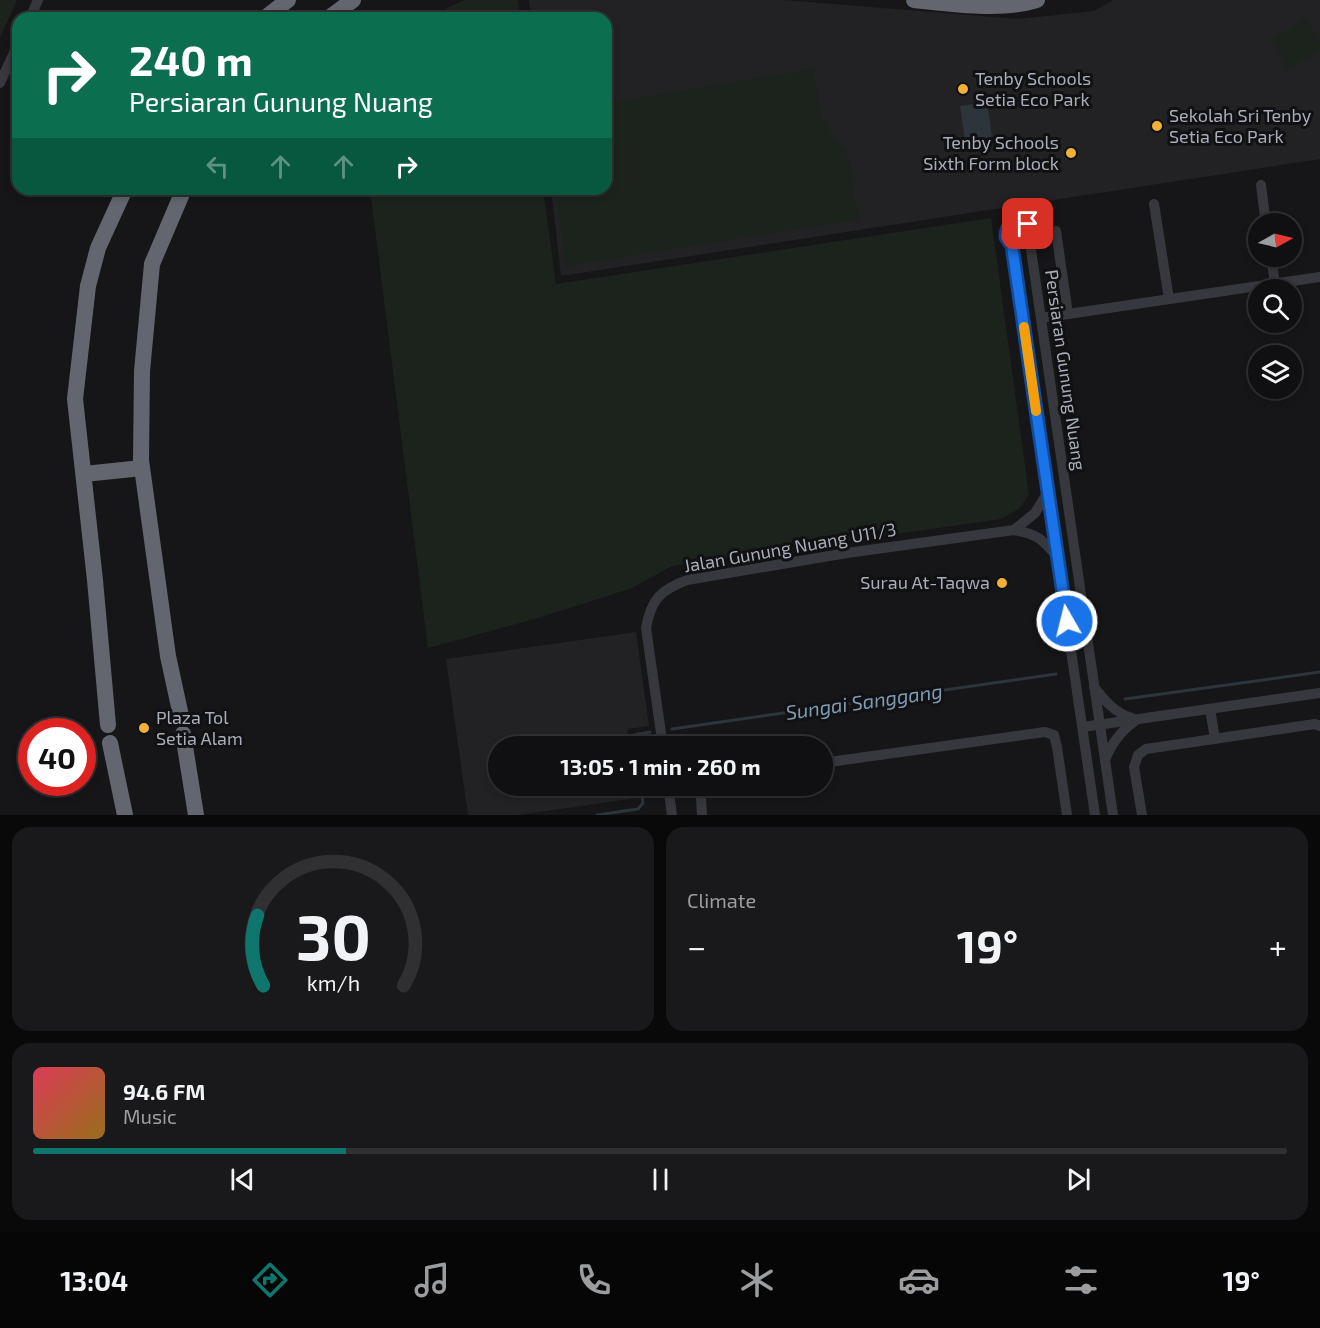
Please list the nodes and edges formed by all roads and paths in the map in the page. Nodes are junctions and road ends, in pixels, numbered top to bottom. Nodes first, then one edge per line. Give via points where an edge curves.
1 (288, 0) edge
2 (353, 0) edge
3 (914, 0) edge
4 (1028, 1) edge
5 (1005, 3) edge
6 (273, 12) edge
7 (337, 12) edge
8 (12, 57) edge
9 (0, 83) edge
10 (1261, 185) dead end
11 (122, 195) edge
12 (181, 195) edge
13 (1154, 204) dead end
14 (1265, 213) edge
15 (1056, 231) dead end
16 (1320, 278) edge
17 (1302, 280) edge
18 (1248, 288) edge
19 (1169, 299) junction
20 (1068, 314) junction
21 (1041, 318) junction
22 (142, 468) junction
23 (84, 474) junction
24 (1048, 492) junction
25 (1014, 530) junction
26 (1058, 557) junction
27 (1094, 687) junction
28 (1320, 693) edge
29 (1210, 709) junction
30 (181, 716) dead end
31 (1138, 719) junction
32 (1100, 724) junction
33 (108, 725) dead end
34 (1320, 726) edge
35 (1083, 727) junction
36 (183, 734) dead end
37 (661, 736) edge
38 (1215, 739) junction
39 (110, 743) dead end
40 (833, 761) edge
41 (1105, 761) junction
42 (669, 796) edge
43 (702, 796) edge
44 (125, 815) edge
45 (196, 815) edge
46 (672, 815) edge
47 (702, 815) edge
48 (1067, 815) edge
49 (1095, 815) edge
50 (1113, 815) edge
51 (1142, 815) edge

1 - 6 highway
2 - 7 highway
3 - 5 highway
4 - 5 highway
8 - 9 street
10 - 14 street
11 - 23 highway via 98,248 88,286 75,399
12 - 22 highway via 152,264 142,371
13 - 19 street
15 - 20 street
16 - 17 street
18 - 19 street
19 - 20 street
20 - 21 street
21 - 24 street, Persiaran Gunung Nuang via 1030,243 1033,233 1028,224 1015,222 1007,228 1006,237 1012,246
21 - 27 street, Persiaran Gunung Nuang
22 - 23 highway
22 - 30 highway via 168,656
23 - 33 highway
24 - 25 street via 1035,513
24 - 26 street, Persiaran Gunung Nuang
25 - 26 street, Jalan Gunung Nuang U11/3 via 1033,533
25 - 37 street, Jalan Gunung Nuang U11/3 via 847,553 673,585 654,601 646,628
26 - 35 street, Persiaran Gunung Nuang
27 - 31 street via 1121,715
27 - 32 street, Persiaran Gunung Nuang
28 - 29 street
29 - 31 street
29 - 38 street
31 - 32 street
31 - 41 street via 1123,730
32 - 35 street
32 - 41 street, Persiaran Gunung Nuang
34 - 38 street
35 - 49 street, Persiaran Gunung Nuang
36 - 45 highway
38 - 51 street via 1146,749 1138,754 1134,767
39 - 44 highway
40 - 48 street via 1045,732 1054,735
41 - 50 street, Persiaran Gunung Nuang
42 - 46 street
43 - 47 street

